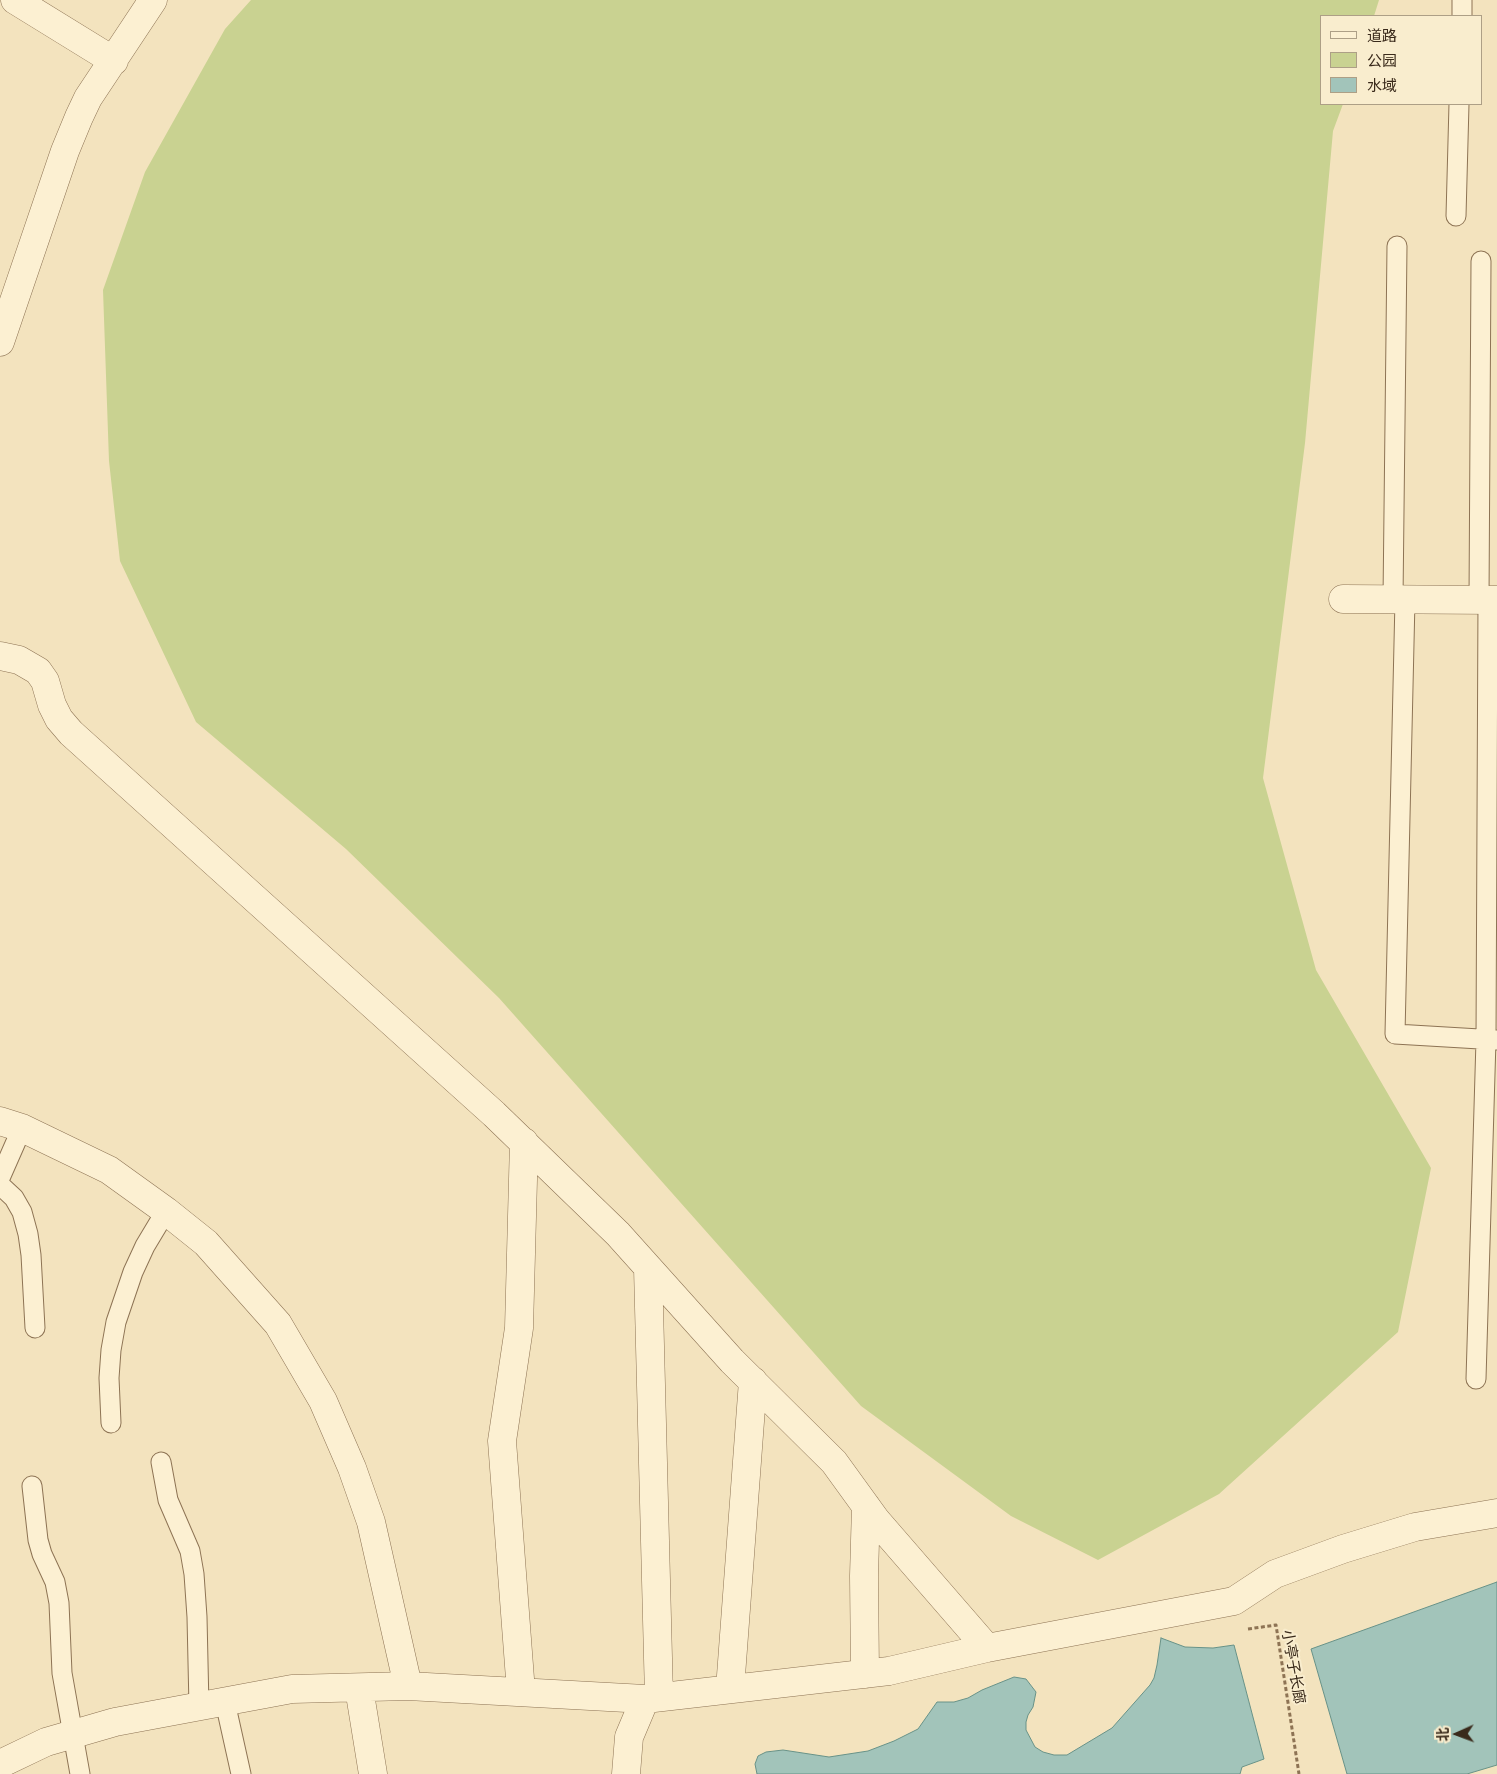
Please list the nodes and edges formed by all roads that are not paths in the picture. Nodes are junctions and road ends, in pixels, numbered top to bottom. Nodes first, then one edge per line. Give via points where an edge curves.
1 (15, 0) edge
2 (154, 0) edge
3 (1462, 0) edge
4 (1462, 15) edge
5 (114, 61) junction
6 (1459, 105) edge
7 (1456, 216) dead end
8 (1397, 246) dead end
9 (1481, 261) dead end
10 (0, 342) edge
11 (1343, 599) dead end
12 (1399, 600) junction
13 (1488, 600) edge
14 (0, 656) edge
15 (1492, 1040) edge
16 (11, 1124) edge
17 (524, 1142) junction
18 (0, 1178) edge
19 (0, 1185) edge
20 (166, 1211) junction
21 (648, 1268) junction
22 (35, 1328) dead end
23 (1476, 1379) dead end
24 (753, 1381) junction
25 (111, 1423) dead end
26 (161, 1462) dead end
27 (32, 1486) dead end
28 (866, 1506) junction
29 (1497, 1513) edge
30 (987, 1648) junction
31 (865, 1674) junction
32 (408, 1686) junction
33 (359, 1688) junction
34 (730, 1689) junction
35 (521, 1692) junction
36 (652, 1698) junction
37 (212, 1704) junction
38 (72, 1735) junction
39 (0, 1764) edge
40 (80, 1774) edge
41 (241, 1774) edge
42 (373, 1774) edge
43 (626, 1774) edge

1 - 5 street
2 - 5 street
3 - 4 lane
5 - 10 street via 88,98 65,151
6 - 7 lane
8 - 12 lane
9 - 13 lane
11 - 12 street
12 - 13 street
12 - 15 lane via 1395,1034
13 - 15 lane
14 - 17 street via 19,660 38,671 56,712 71,734
15 - 23 lane
16 - 18 lane
16 - 20 street via 109,1170
17 - 21 street
17 - 35 street via 519,1328 502,1441
19 - 22 lane via 14,1198 22,1212 28,1234
20 - 25 lane via 133,1272 116,1322 109,1378
20 - 32 street via 206,1243 278,1324 323,1401 352,1468 370,1522
21 - 24 street
21 - 36 street
24 - 28 street via 834,1462
24 - 34 street
26 - 37 lane via 168,1500 190,1551
27 - 38 lane via 38,1540 55,1582 59,1603 62,1673
28 - 30 street
28 - 31 street
29 - 30 street via 1415,1528 1343,1549 1276,1574 1224,1603
30 - 31 street
31 - 34 street
32 - 33 street
32 - 35 street
33 - 37 street via 292,1689
33 - 42 street
34 - 36 street
35 - 36 street
36 - 43 street via 629,1737
37 - 38 street via 116,1722
37 - 41 lane
38 - 39 street via 46,1742
38 - 40 lane

